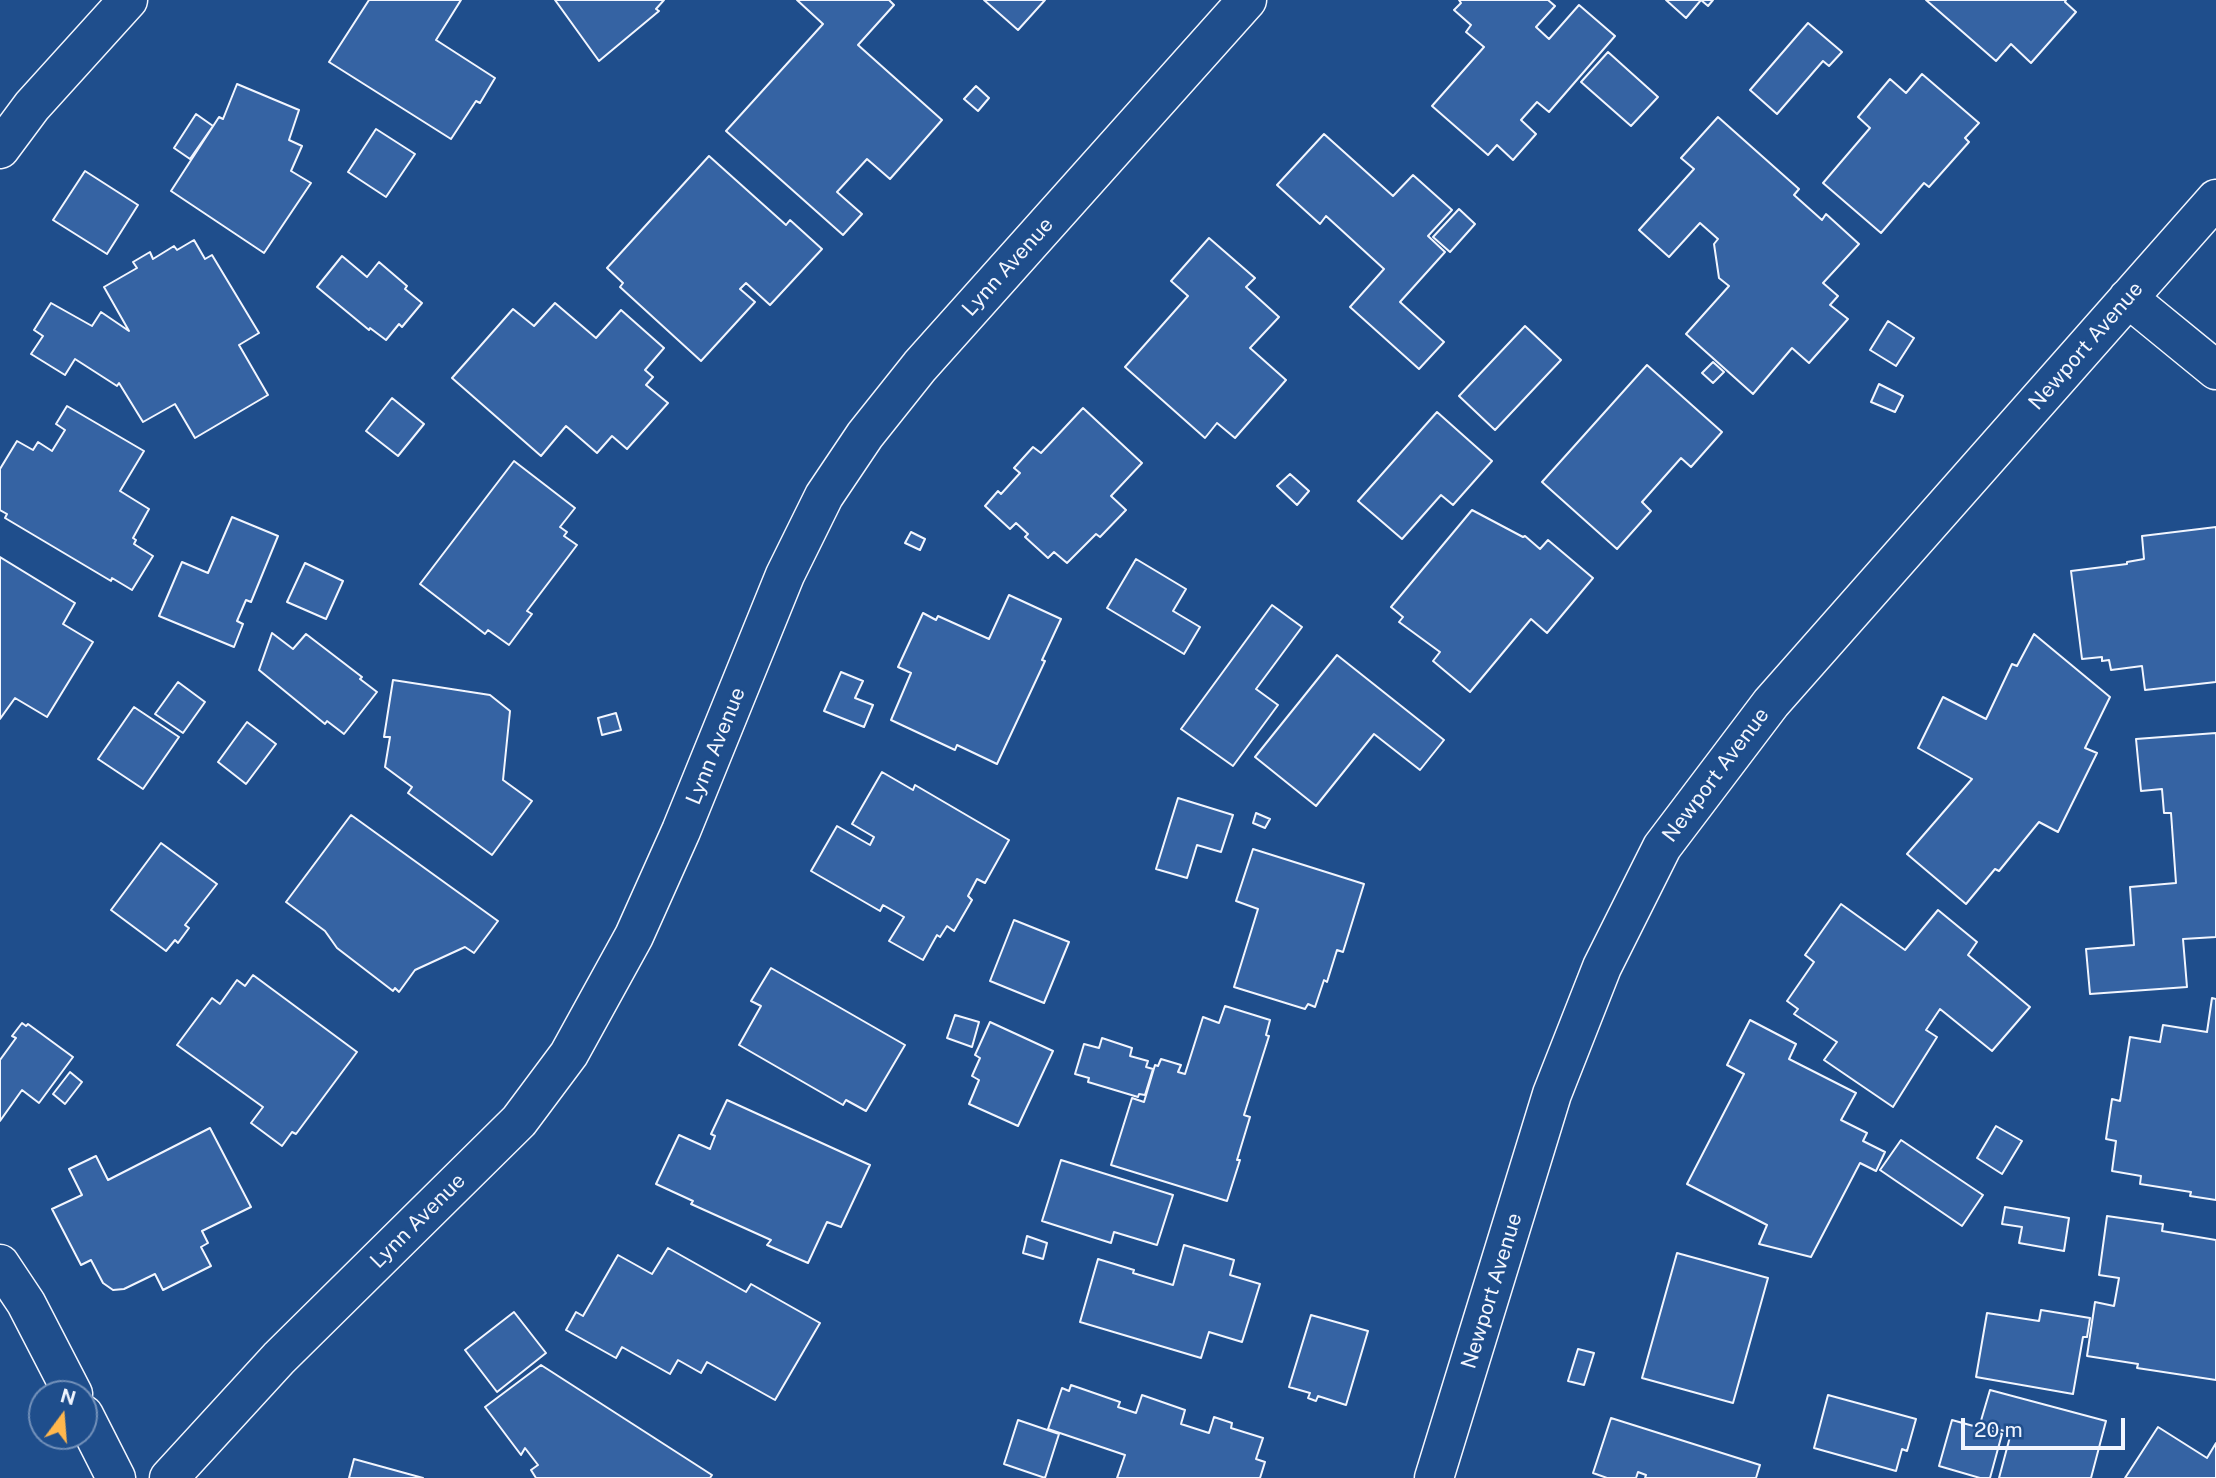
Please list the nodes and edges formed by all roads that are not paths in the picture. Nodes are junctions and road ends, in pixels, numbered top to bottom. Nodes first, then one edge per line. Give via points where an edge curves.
1 (128, 0) edge
2 (1247, 0) edge
3 (0, 149) edge
4 (2216, 200) edge
5 (2128, 298) junction
6 (2216, 370) edge
7 (0, 1264) edge
8 (66, 1380) edge
9 (98, 1443) edge
10 (116, 1478) edge
11 (169, 1478) edge
12 (1434, 1478) edge

1 - 3 street via 32,106
2 - 11 street, Lynn Avenue via 920,366 824,496 785,575 645,913 569,1054 519,1121 279,1359
4 - 5 street, Newport Avenue
5 - 6 street
5 - 12 street, Newport Avenue via 1771,703 1662,847 1602,967 1552,1094
7 - 8 street
9 - 10 street

